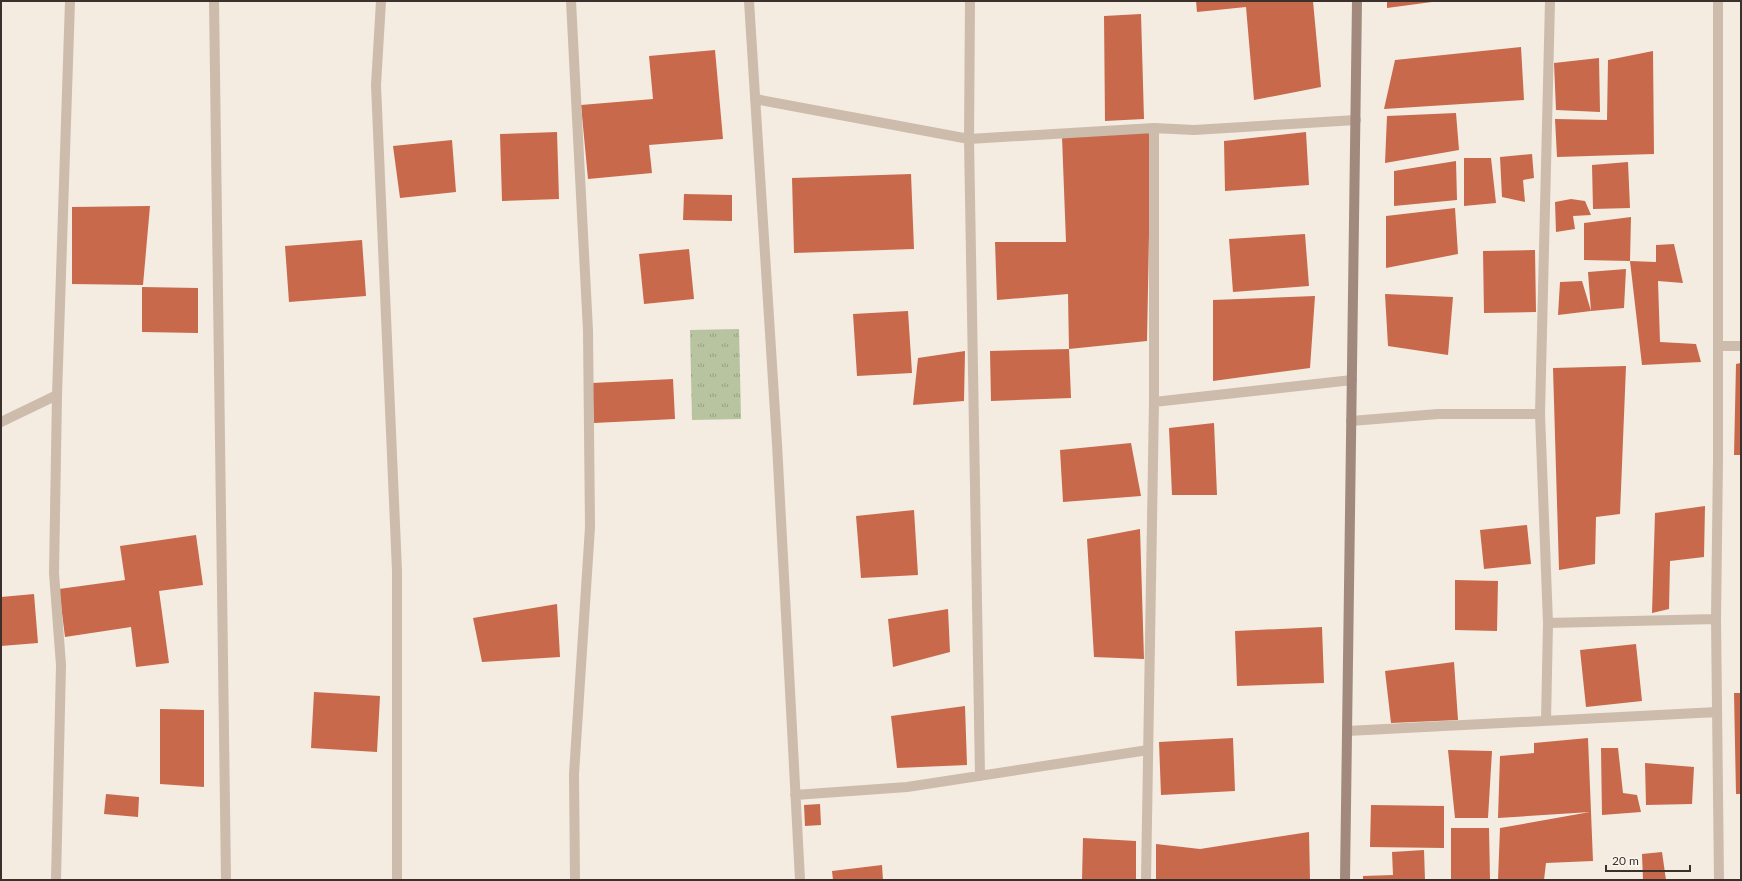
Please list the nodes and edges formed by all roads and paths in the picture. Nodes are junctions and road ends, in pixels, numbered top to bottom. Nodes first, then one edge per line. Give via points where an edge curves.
1 (70, 1) edge
2 (214, 1) edge
3 (380, 1) edge
4 (571, 1) edge
5 (749, 1) edge
6 (970, 1) edge
7 (1358, 1) edge
8 (1550, 1) edge
9 (1718, 1) edge
10 (755, 99) junction
11 (1356, 120) junction
12 (1154, 128) junction
13 (969, 139) junction
14 (1718, 346) junction
15 (1741, 346) edge
16 (1352, 380) junction
17 (57, 395) junction
18 (1154, 402) junction
19 (1540, 414) junction
20 (1351, 421) junction
21 (1, 422) edge
22 (1716, 619) junction
23 (1548, 623) junction
24 (1718, 712) junction
25 (1546, 721) junction
26 (1347, 731) junction
27 (1148, 750) junction
28 (980, 776) junction
29 (796, 795) junction
30 (56, 880) edge
31 (226, 880) edge
32 (397, 880) edge
33 (575, 880) edge
34 (800, 880) edge
35 (1146, 880) edge
36 (1345, 880) edge
37 (1718, 880) edge

1 - 17 street
2 - 31 street
3 - 32 street via 376,85 397,571
4 - 33 street via 588,331 590,527 574,774
5 - 10 street
6 - 13 street
7 - 11 street
8 - 19 street
9 - 14 street
10 - 13 street
10 - 29 street
11 - 12 street via 1194,130
11 - 16 street
12 - 13 street
12 - 18 street
13 - 28 street
14 - 15 street
14 - 22 street
16 - 18 street
16 - 20 street
17 - 21 street
17 - 30 street via 54,573 61,665
18 - 27 street
19 - 20 street via 1438,414
19 - 23 street
20 - 26 street
22 - 23 street
22 - 24 street
23 - 25 street
24 - 25 street
24 - 37 street
25 - 26 street
26 - 36 street
27 - 28 street
27 - 35 street
28 - 29 street via 907,787
29 - 34 street

